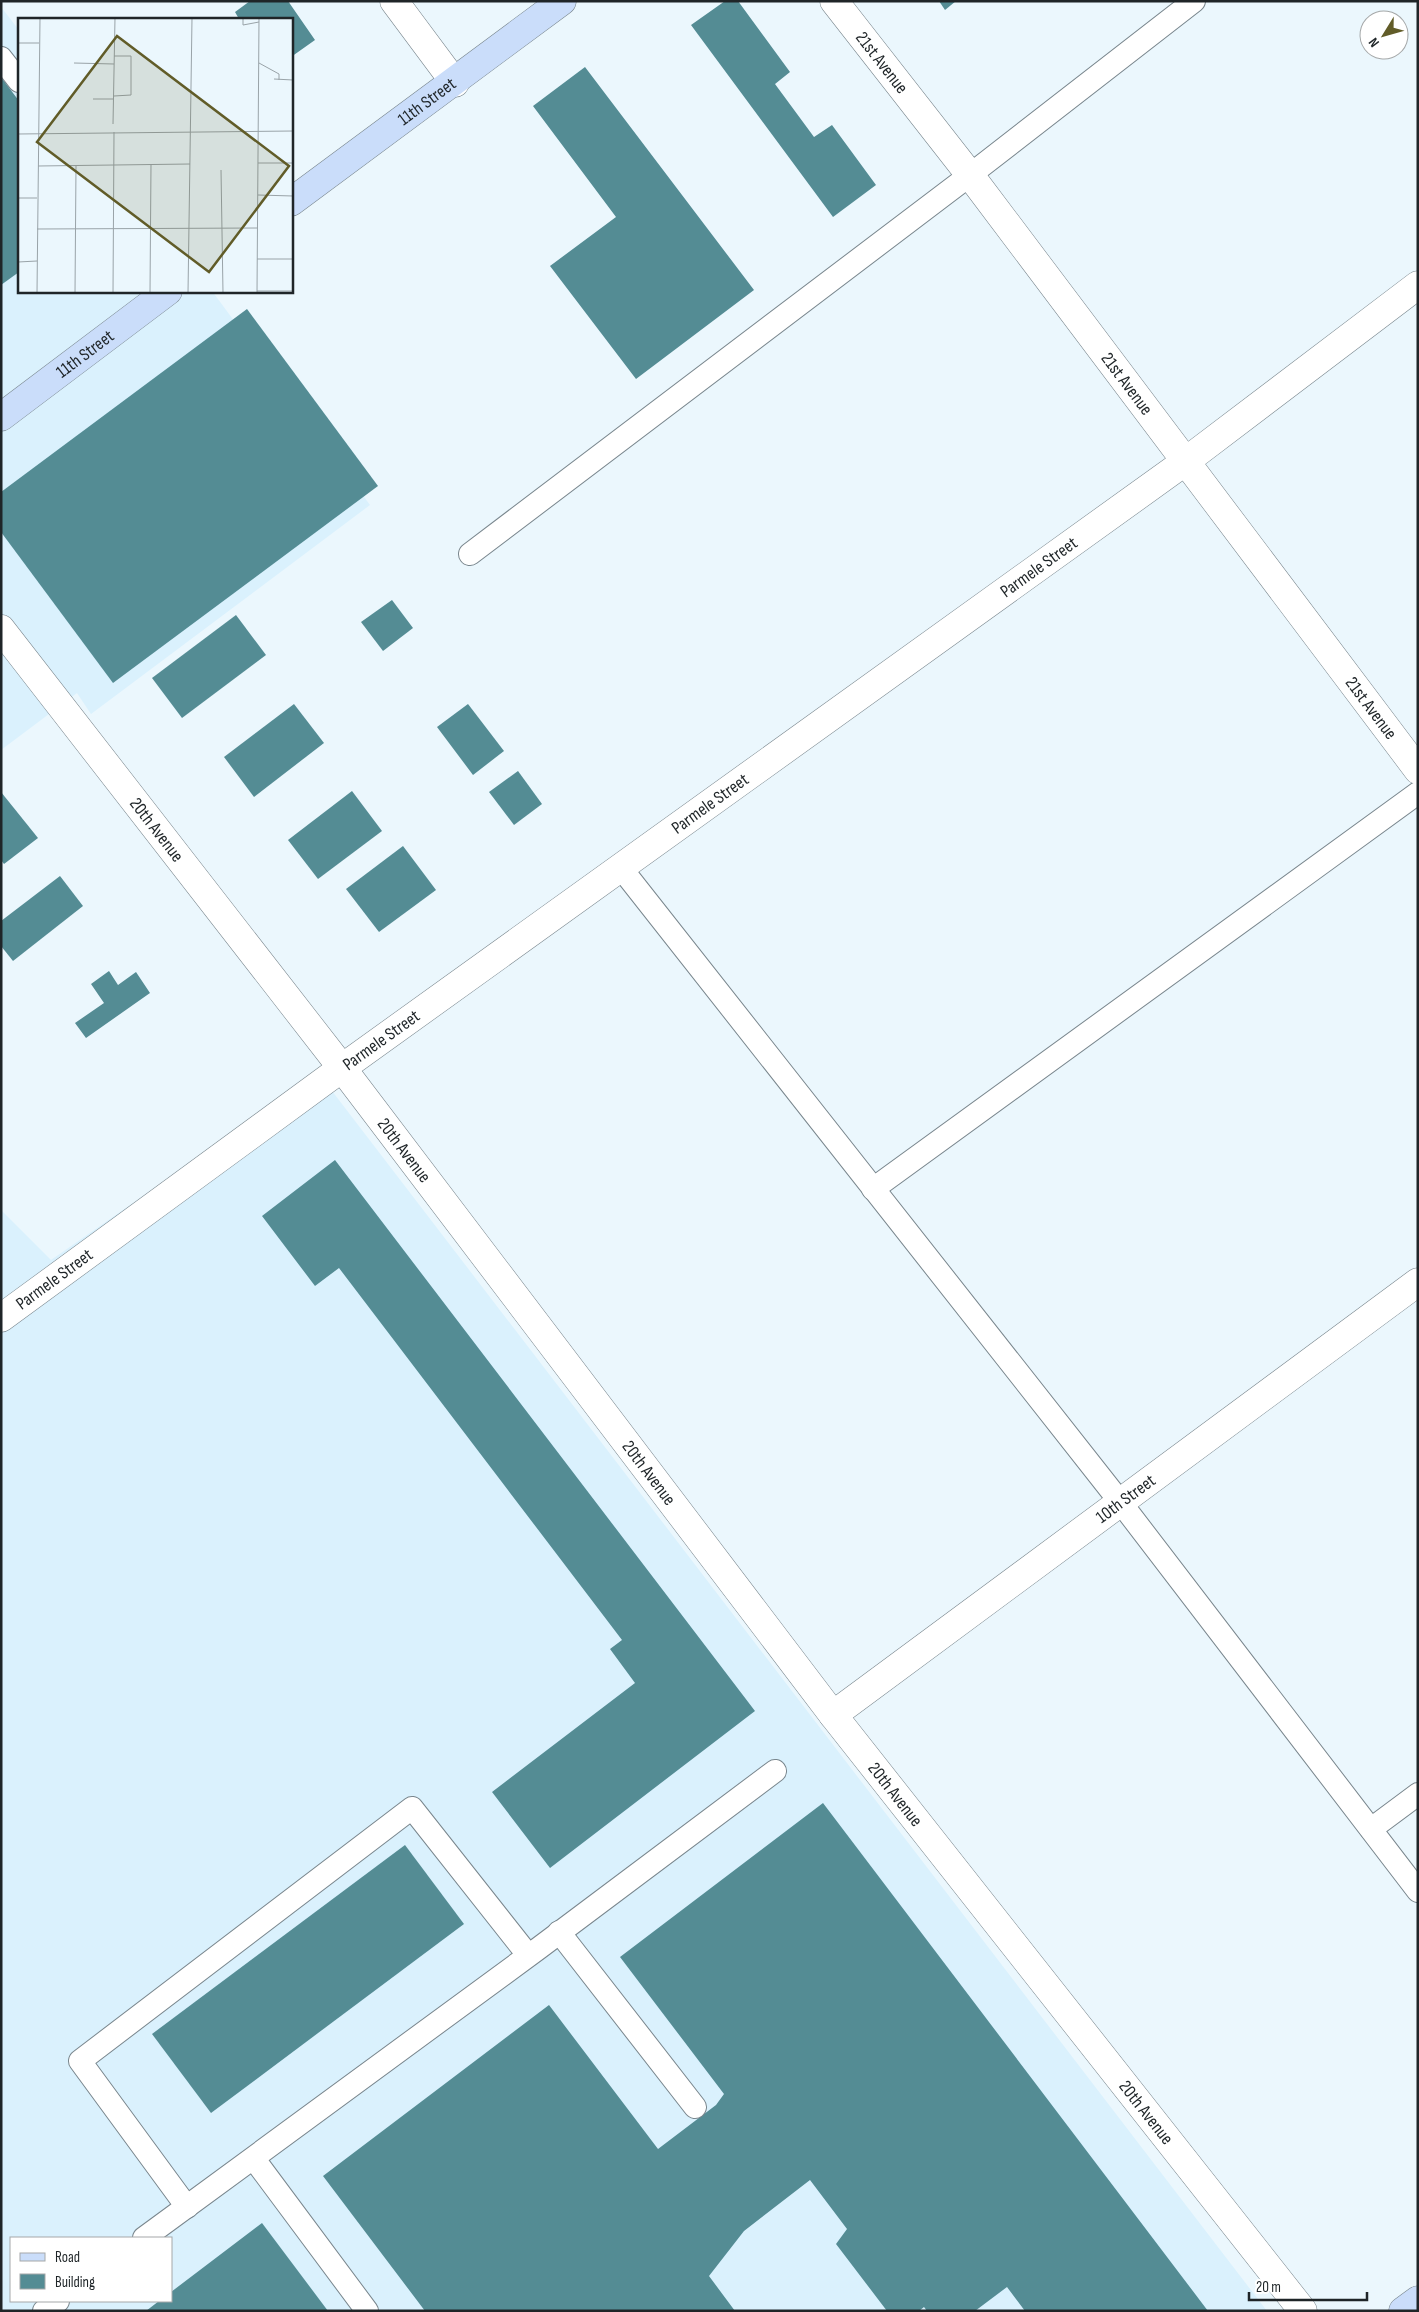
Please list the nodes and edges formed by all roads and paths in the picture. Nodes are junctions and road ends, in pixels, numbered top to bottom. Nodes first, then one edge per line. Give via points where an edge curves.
1 (394, 1) edge
2 (562, 1) edge
3 (834, 1) edge
4 (1194, 1) edge
5 (1, 58) edge
6 (18, 80) edge
7 (455, 83) junction
8 (970, 175) junction
9 (292, 201) edge
10 (1418, 285) edge
11 (167, 292) edge
12 (1, 417) edge
13 (1186, 461) junction
14 (470, 554) dead end
15 (1, 629) edge
16 (1418, 770) edge
17 (1418, 793) edge
18 (621, 868) junction
19 (342, 1068) junction
20 (873, 1189) junction
21 (1418, 1282) edge
22 (1, 1318) edge
23 (1120, 1503) junction
24 (833, 1716) junction
25 (775, 1771) dead end
26 (1418, 1794) edge
27 (1371, 1829) junction
28 (1418, 1890) edge
29 (559, 1932) junction
30 (528, 1955) junction
31 (695, 2107) dead end
32 (254, 2159) junction
33 (187, 2207) junction
34 (145, 2237) edge
35 (1418, 2300) edge
36 (57, 2302) edge
37 (44, 2311) edge
38 (367, 2311) edge
39 (1303, 2311) edge
40 (1403, 2311) edge

1 - 7 street
2 - 7 main road, 11th Street
3 - 8 street, 21st Avenue
4 - 8 lane
5 - 6 lane
7 - 9 main road, 11th Street
8 - 13 street, 21st Avenue
8 - 14 lane
10 - 13 street, Parmele Street
11 - 12 main road, 11th Street
13 - 16 street, 21st Avenue
13 - 18 street, Parmele Street
15 - 19 street, 20th Avenue
17 - 20 lane
18 - 19 street, Parmele Street
18 - 20 lane
19 - 22 street, Parmele Street
19 - 24 street, 20th Avenue
20 - 23 lane
21 - 23 street, 10th Street
23 - 24 street, 10th Street
23 - 27 lane
24 - 39 street, 20th Avenue
25 - 29 lane
26 - 27 lane
27 - 28 lane
29 - 30 lane
29 - 31 lane
30 - 32 lane
30 - 33 lane via 412,1808 80,2061
32 - 33 lane
32 - 38 lane
33 - 34 lane
35 - 40 main road
36 - 37 lane

